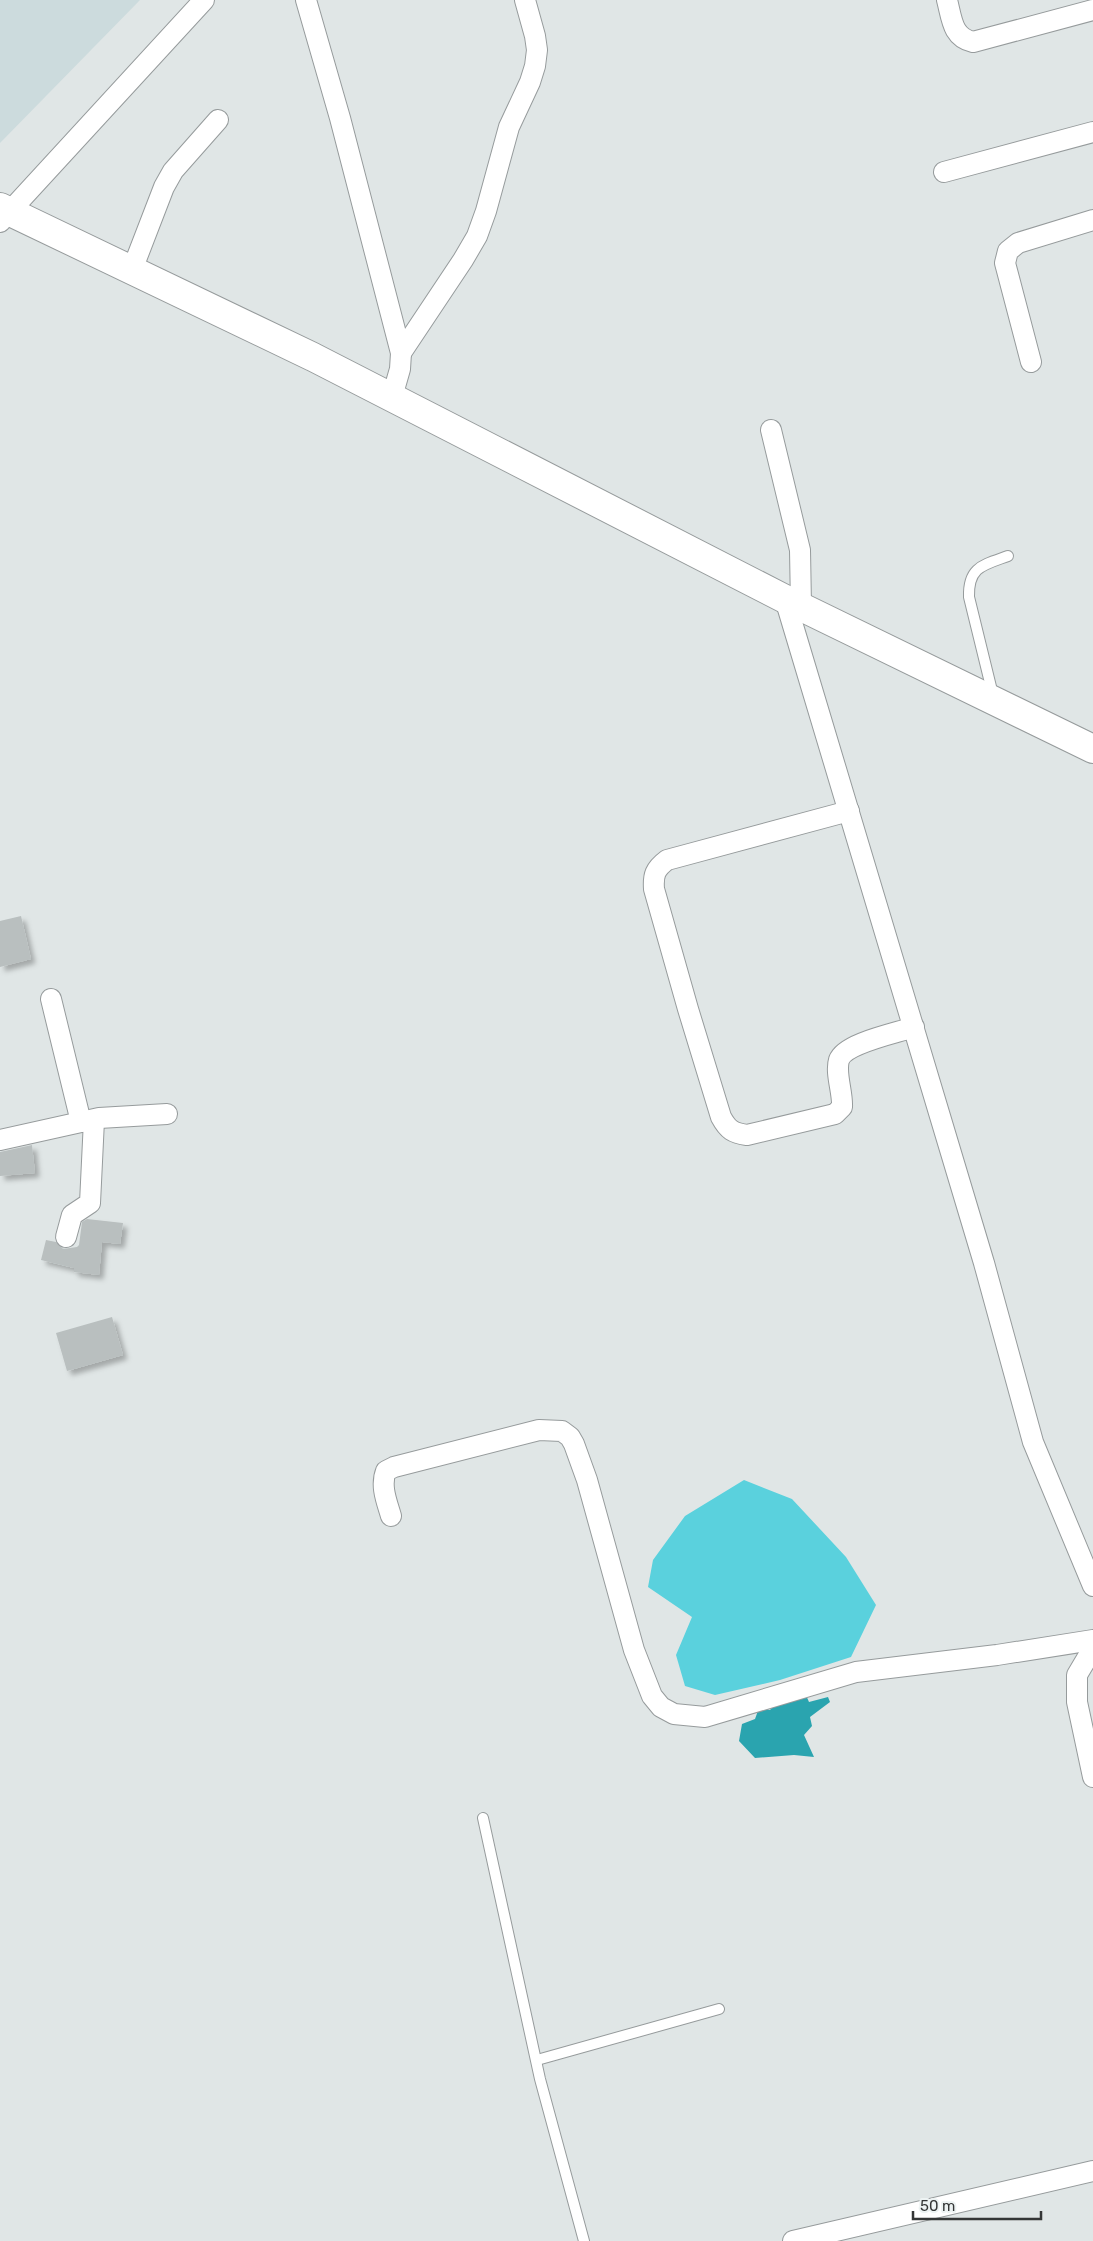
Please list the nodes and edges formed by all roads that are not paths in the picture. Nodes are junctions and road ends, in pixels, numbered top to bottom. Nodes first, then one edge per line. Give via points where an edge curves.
1 (204, 0) edge
2 (306, 0) edge
3 (525, 0) edge
4 (947, 0) edge
5 (1093, 10) edge
6 (218, 120) dead end
7 (1093, 132) edge
8 (944, 172) dead end
9 (3, 214) edge
10 (1093, 220) edge
11 (132, 270) junction
12 (401, 353) junction
13 (1031, 362) dead end
14 (392, 397) junction
15 (771, 430) dead end
16 (1008, 556) dead end
17 (793, 603) junction
18 (994, 701) junction
19 (1093, 749) edge
20 (849, 811) junction
21 (51, 999) dead end
22 (914, 1027) junction
23 (167, 1114) dead end
24 (87, 1121) junction
25 (0, 1140) edge
26 (66, 1237) dead end
27 (392, 1516) dead end
28 (1093, 1586) edge
29 (1093, 1640) edge
30 (1093, 1648) edge
31 (1093, 1777) edge
32 (483, 1818) dead end
33 (719, 2009) dead end
34 (536, 2060) junction
35 (1093, 2171) edge
36 (584, 2241) edge
37 (793, 2241) edge

1 - 9 street
2 - 12 street
3 - 12 street via 538,50 530,82 509,127 486,211 463,260
4 - 5 street via 956,33 973,42
6 - 11 street via 173,171
7 - 8 street
9 - 11 street
10 - 13 street via 1018,243 1008,251 1005,263
11 - 14 street
12 - 14 street
14 - 17 street
15 - 17 street via 800,550
16 - 18 lane via 977,569 969,585 969,597
17 - 18 street
17 - 20 street
18 - 19 street
20 - 22 street
20 - 22 street via 667,860 658,867 654,876 654,889 721,1117 726,1127 747,1135 835,1114 842,1107 839,1061 844,1052
21 - 24 street
22 - 28 street via 1033,1442
23 - 24 street
24 - 25 street
24 - 26 street via 90,1203 72,1215
27 - 29 street via 383,1478 386,1471 394,1467 538,1430 562,1431 570,1437 587,1480 634,1650 652,1696 661,1707 674,1714 705,1717 856,1672
30 - 31 street via 1077,1675 1078,1702
32 - 34 lane
33 - 34 lane
34 - 36 lane
35 - 37 street

